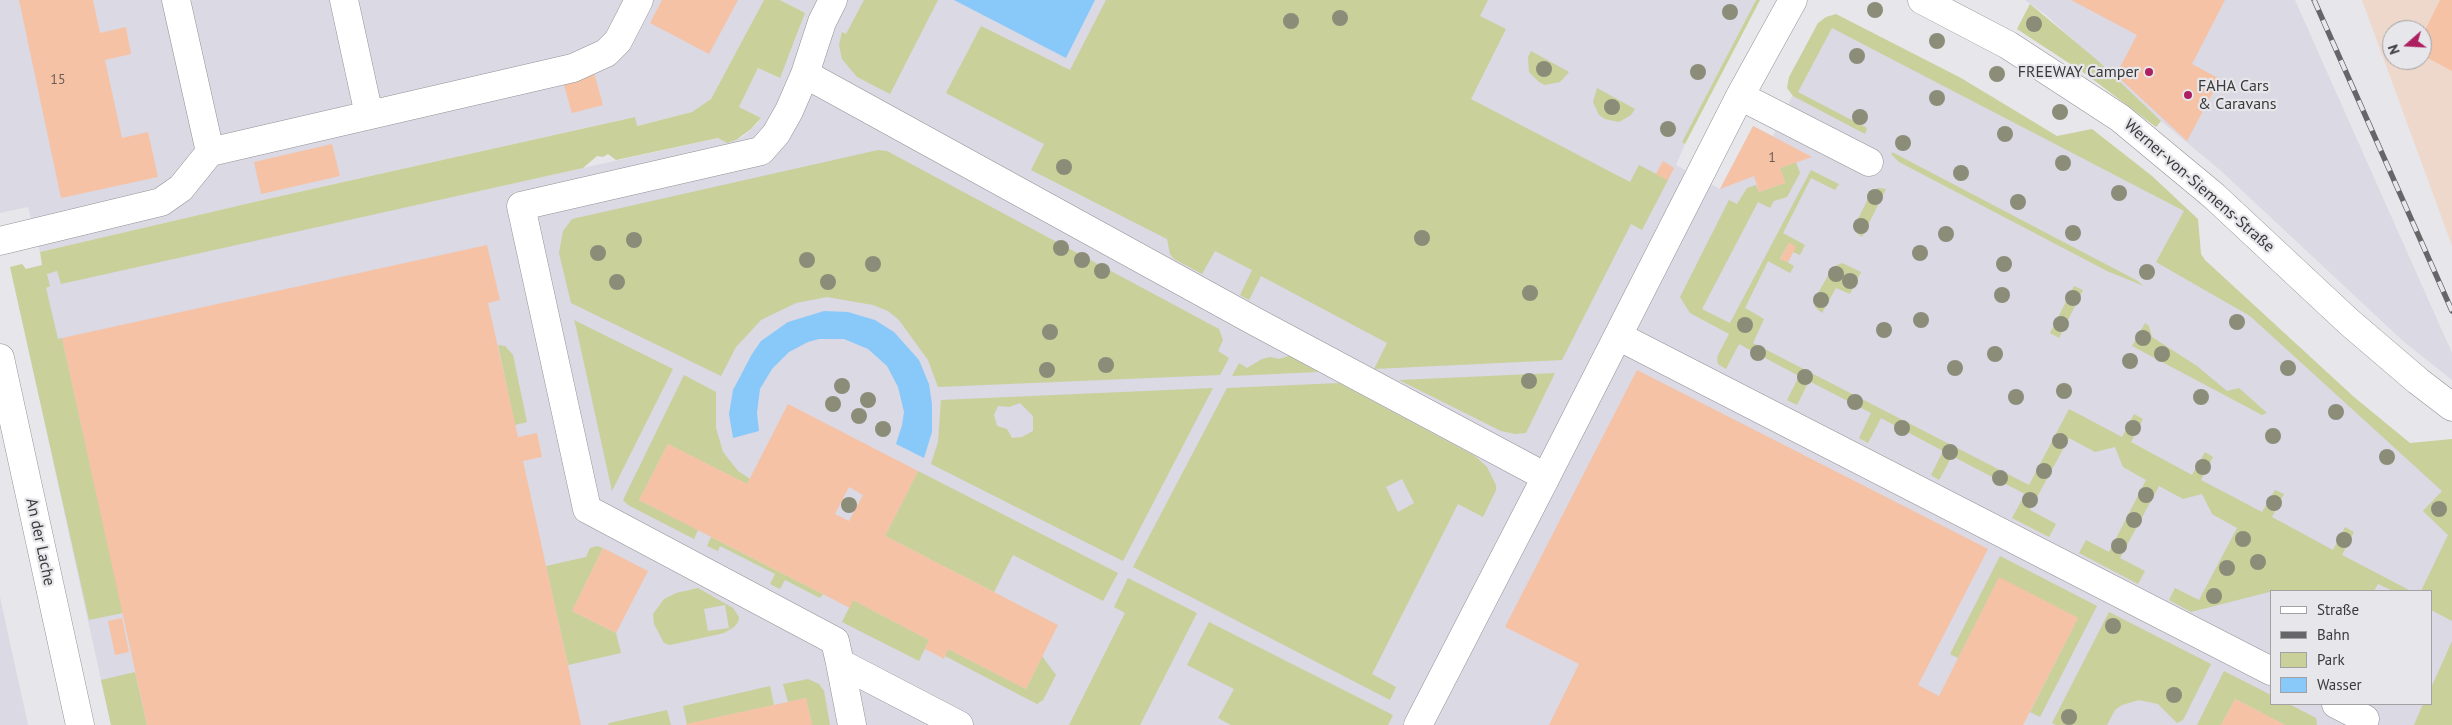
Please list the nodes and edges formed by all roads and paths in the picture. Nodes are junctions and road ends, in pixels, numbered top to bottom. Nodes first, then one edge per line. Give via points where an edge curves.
1 (176, 0) edge
2 (344, 0) edge
3 (639, 0) edge
4 (833, 0) edge
5 (1793, 0) edge
6 (1922, 0) edge
7 (805, 74) junction
8 (1740, 96) junction
9 (370, 115) junction
10 (210, 152) junction
11 (1868, 162) dead end
12 (0, 241) edge
13 (1618, 336) junction
14 (0, 358) edge
15 (2452, 407) edge
16 (1546, 477) junction
17 (840, 663) junction
18 (2270, 670) edge
19 (2338, 705) edge
20 (2365, 719) dead end
21 (80, 725) edge
22 (852, 725) edge
23 (959, 725) edge
24 (1418, 725) edge

1 - 10 street
2 - 9 street
3 - 9 street via 618,41 592,61 555,73
4 - 7 street via 822,22
5 - 8 street
6 - 15 street, Werner-von-Siemens-Straße via 2008,45 2120,118 2214,196 2356,328
7 - 16 street
7 - 17 street via 776,134 761,151 521,206 587,509 834,641
8 - 11 street
8 - 13 street
9 - 10 street
10 - 12 street via 182,188 161,202
13 - 16 street
13 - 18 street
14 - 21 street, An der Lache
16 - 24 street
17 - 22 street
17 - 23 street
19 - 20 street

